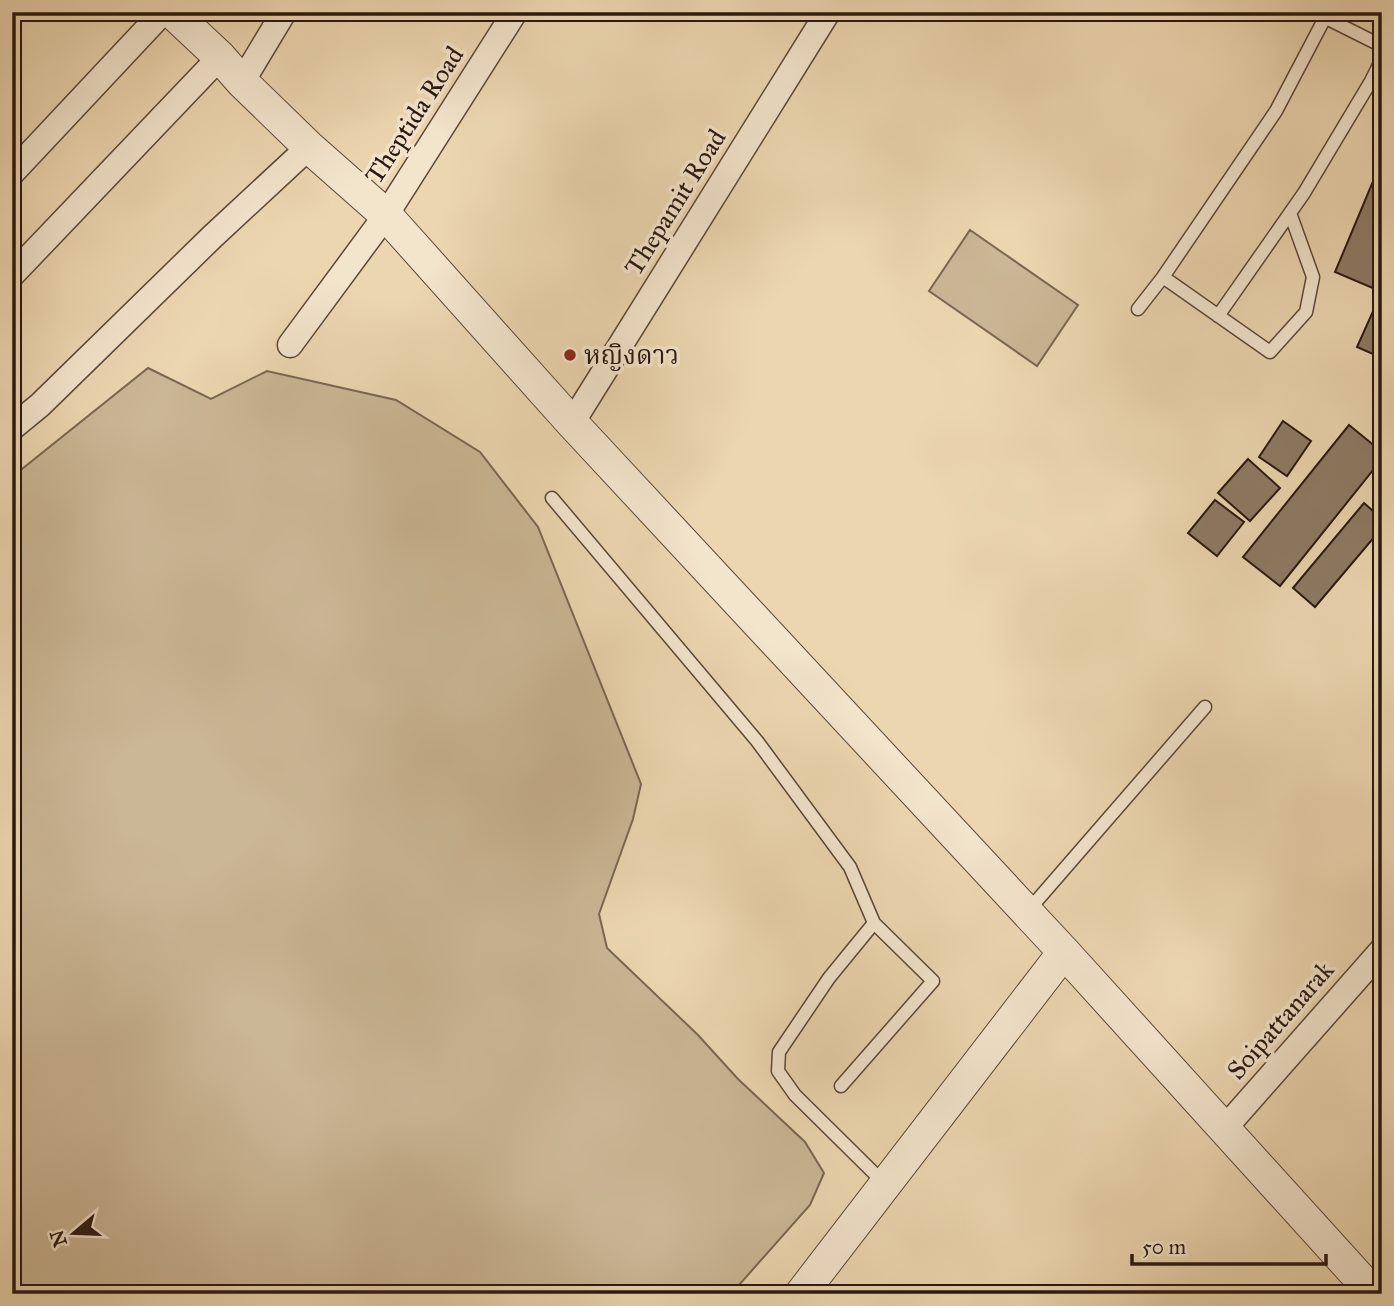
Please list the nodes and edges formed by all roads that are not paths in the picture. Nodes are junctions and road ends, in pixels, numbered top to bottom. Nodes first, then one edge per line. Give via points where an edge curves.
1 (163, 12) edge
2 (173, 12) edge
3 (284, 12) edge
4 (515, 12) edge
5 (828, 12) edge
6 (1327, 15) edge
7 (1382, 46) edge
8 (220, 57) junction
9 (1382, 59) edge
10 (242, 82) junction
11 (309, 147) junction
12 (12, 173) edge
13 (1290, 213) junction
14 (386, 215) junction
15 (12, 275) edge
16 (1163, 277) junction
17 (1138, 309) dead end
18 (1218, 316) junction
19 (290, 345) dead end
20 (572, 423) junction
21 (14, 424) edge
22 (552, 498) dead end
23 (1205, 707) dead end
24 (1027, 912) junction
25 (874, 923) junction
26 (1064, 952) junction
27 (1380, 956) edge
28 (841, 1086) dead end
29 (1224, 1129) junction
30 (885, 1185) junction
31 (801, 1294) edge
32 (1374, 1294) edge

1 - 12 street
2 - 8 street
3 - 10 street
4 - 14 street, Theptida Road
5 - 20 street, Thepamit Road
6 - 7 lane
6 - 16 lane via 1276,111
8 - 10 street
8 - 15 street
9 - 13 lane
10 - 11 street
11 - 14 street
11 - 21 street via 40,405
13 - 18 lane
13 - 18 lane via 1313,277 1306,312 1270,352
14 - 19 street, Theptida Road
14 - 20 street
16 - 17 lane
16 - 18 lane
20 - 24 street
22 - 25 lane via 757,741 850,867
23 - 24 lane
24 - 26 street
25 - 28 lane via 933,981
25 - 30 lane via 829,978 779,1052 778,1072
26 - 29 street
26 - 30 street
27 - 29 street, Soipattanarak
29 - 32 street
30 - 31 street

